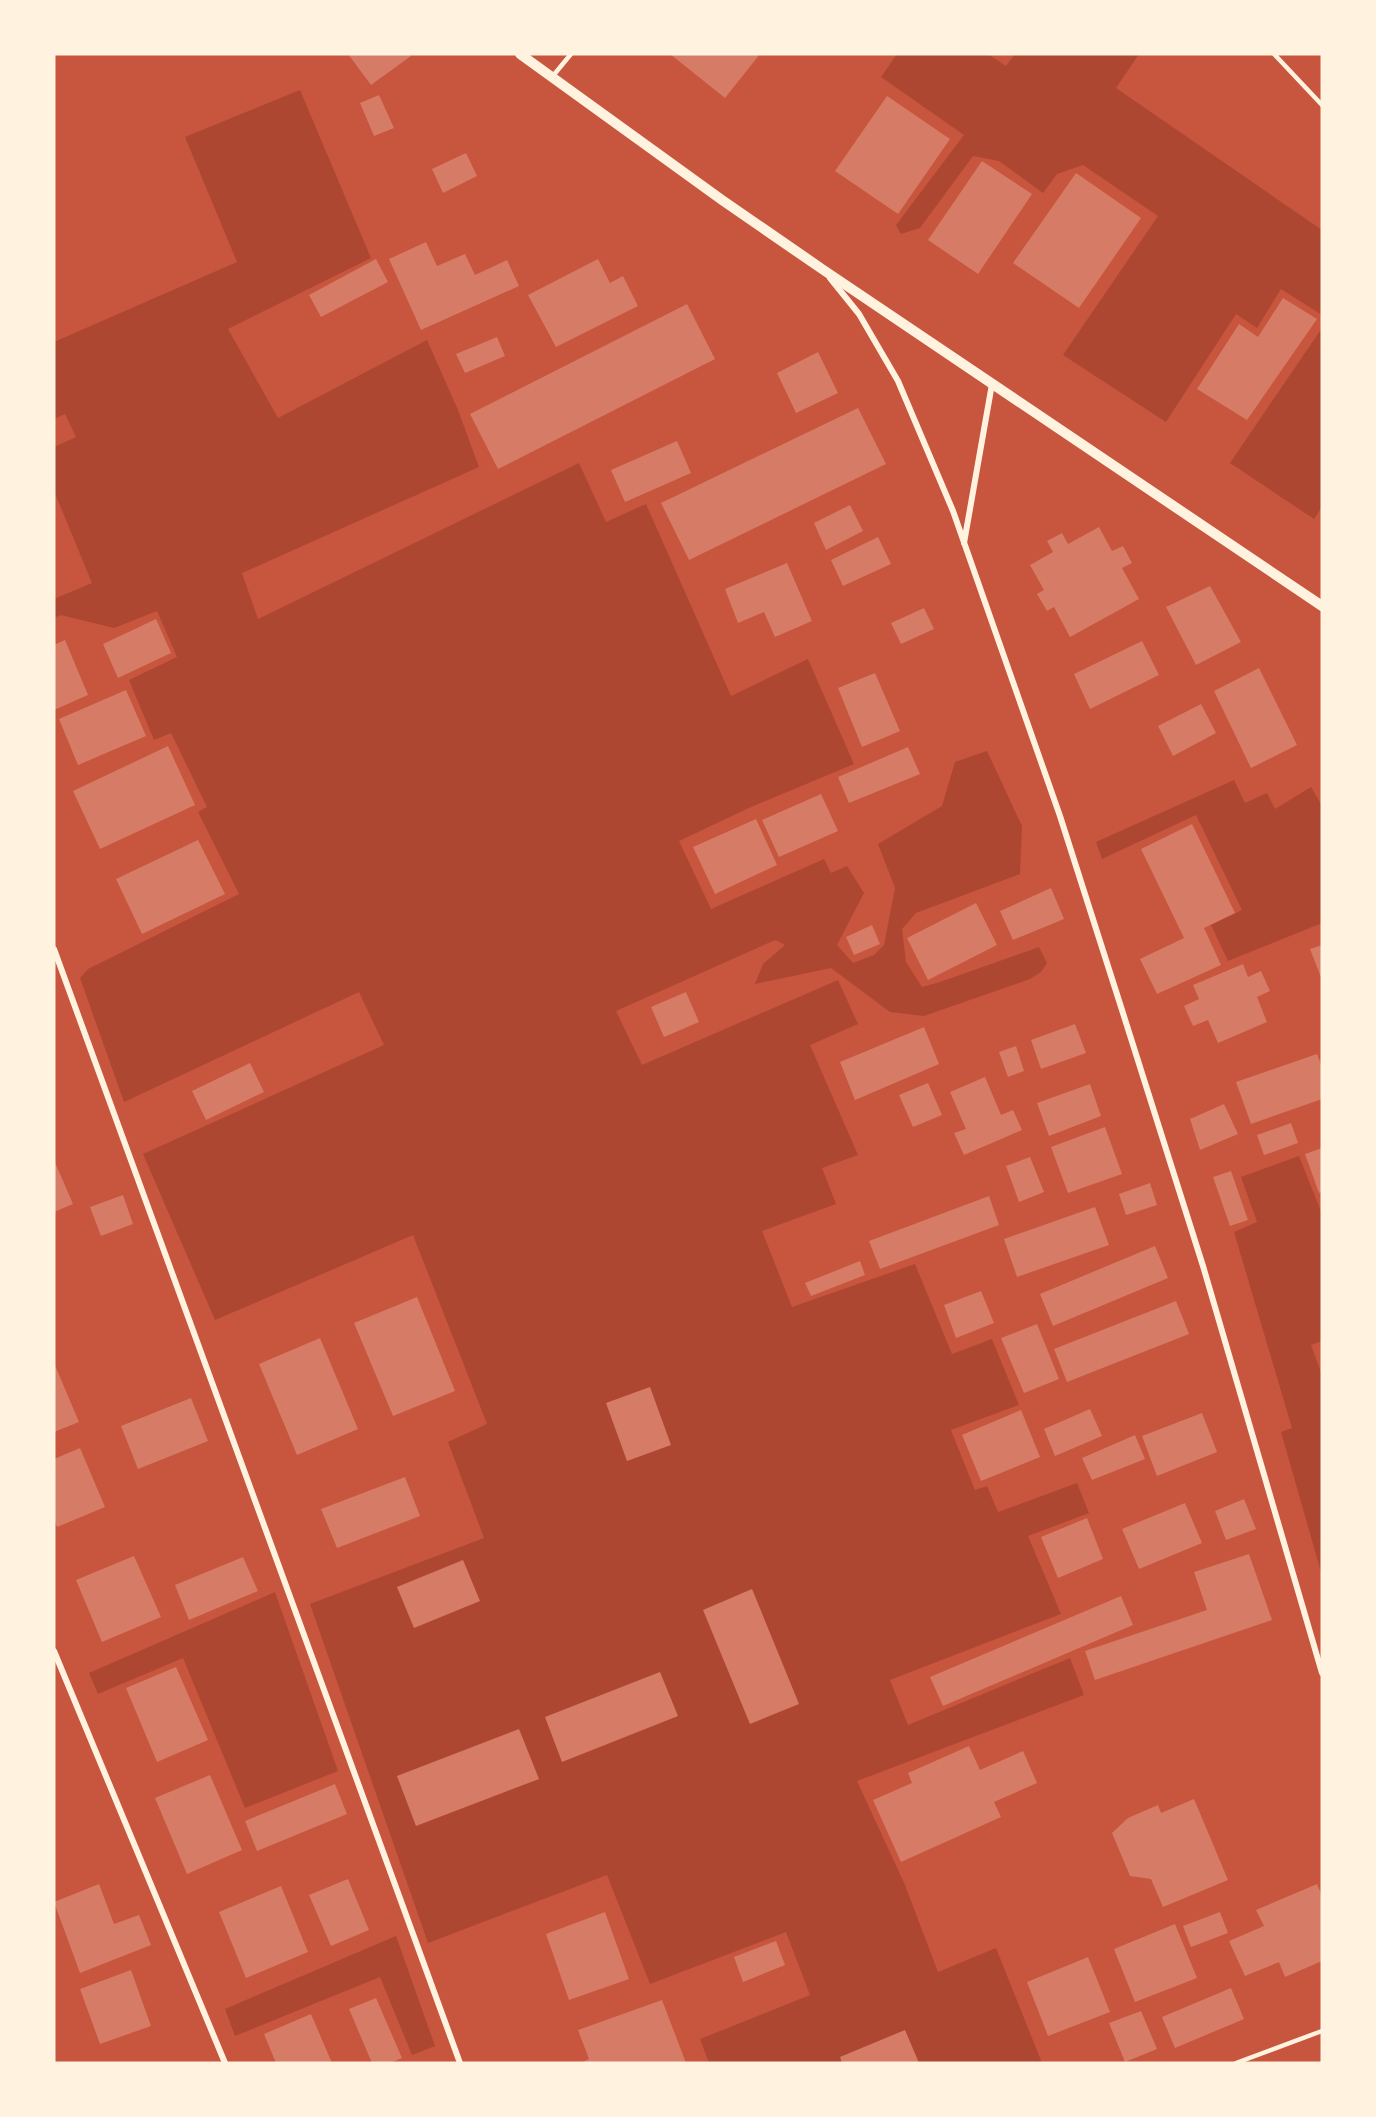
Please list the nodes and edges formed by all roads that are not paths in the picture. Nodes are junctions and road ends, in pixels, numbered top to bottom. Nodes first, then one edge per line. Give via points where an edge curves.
1 (520, 54) edge
2 (571, 54) edge
3 (1274, 54) edge
4 (552, 77) junction
5 (1322, 105) edge
6 (822, 269) junction
7 (992, 384) junction
8 (964, 543) junction
9 (1322, 606) edge
10 (54, 949) edge
11 (54, 1651) edge
12 (1322, 1673) edge
13 (1322, 2031) edge
14 (225, 2063) edge
15 (460, 2063) edge
16 (1236, 2063) edge

1 - 4 street
2 - 4 lane
3 - 5 lane
4 - 6 street
6 - 7 street
6 - 8 street via 859,314 898,381
7 - 8 street
7 - 9 street
8 - 12 street via 1060,816 1126,1022
10 - 15 street
11 - 14 street
13 - 16 lane

